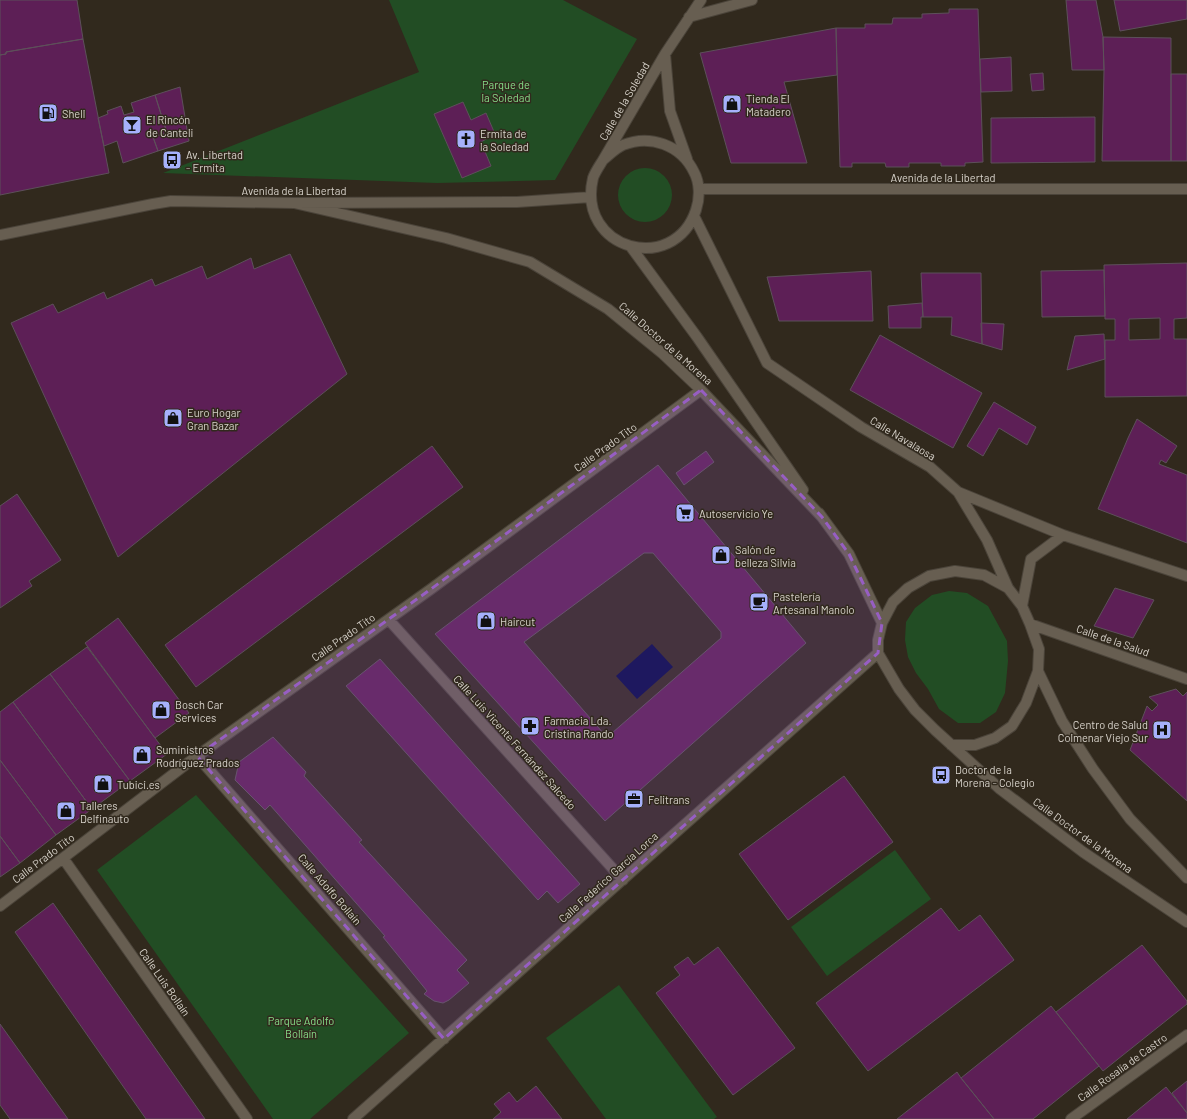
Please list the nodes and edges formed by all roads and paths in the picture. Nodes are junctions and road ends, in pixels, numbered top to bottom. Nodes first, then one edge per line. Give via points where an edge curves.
1 (701, 0) edge
2 (752, 0) edge
3 (689, 17) junction
4 (665, 54) junction
5 (686, 159) junction
6 (603, 160) junction
7 (699, 189) junction
8 (1187, 189) edge
9 (591, 197) junction
10 (294, 203) junction
11 (694, 216) junction
12 (0, 234) edge
13 (631, 247) junction
14 (702, 390) junction
15 (958, 492) junction
16 (822, 517) junction
17 (1063, 535) junction
18 (1187, 576) edge
19 (1008, 588) junction
20 (1022, 606) junction
21 (389, 620) junction
22 (882, 623) junction
23 (1030, 624) junction
24 (878, 653) junction
25 (1038, 671) junction
26 (1187, 679) edge
27 (952, 744) junction
28 (197, 756) junction
29 (63, 858) junction
30 (1187, 878) edge
31 (623, 880) junction
32 (0, 906) edge
33 (1187, 922) edge
34 (1187, 1035) edge
35 (444, 1039) junction
36 (247, 1119) edge
37 (353, 1119) edge
38 (1072, 1119) edge

1 - 3 street, Calle de la Soledad
2 - 3 street
3 - 4 street, Calle de la Soledad
4 - 5 street, Calle de la Soledad via 670,111
4 - 6 street, Calle de la Soledad
5 - 6 street via 668,145 645,140 622,145
5 - 7 street via 695,173
6 - 9 street via 593,177
7 - 8 street, Avenida de la Libertad
7 - 11 street
9 - 10 street, Avenida de la Libertad via 517,202
9 - 13 street via 593,210 607,234
10 - 12 street, Avenida de la Libertad via 171,201
10 - 14 street, Calle Doctor de la Morena via 446,238 530,262 608,309
11 - 13 street via 686,229 675,239 661,246
11 - 15 street, Calle Navalaosa via 767,363 860,427 930,467
13 - 16 street, Calle Doctor de la Morena
14 - 16 street, Calle Doctor de la Morena
14 - 21 street, Calle Prado Tito
15 - 17 street, Calle Navalaosa
15 - 19 street via 987,540
16 - 22 street, Calle Doctor de la Morena via 849,554
17 - 18 street, Calle Navalaosa
17 - 20 street via 1031,558
19 - 20 street
19 - 22 street via 984,575 955,571 929,576 908,588 893,602
20 - 23 street
21 - 28 street, Calle Prado Tito
21 - 31 street, Calle Luis Vicente Fernández Salcedo
22 - 24 street
23 - 25 street via 1039,649
23 - 26 street, Calle de la Salud
24 - 27 street, Calle Doctor de la Morena via 892,680 911,705
24 - 31 street, Calle Federico García Lorca
25 - 27 street via 1026,703 1012,726 995,738 975,745
25 - 30 street via 1062,721 1092,769 1130,819
27 - 33 street, Calle Doctor de la Morena via 1000,790 1083,852
28 - 29 street, Calle Prado Tito
28 - 35 street, Calle Adolfo Bollaín
29 - 32 street, Calle Prado Tito
29 - 36 street, Calle Luis Bollaín
31 - 35 street, Calle Federico García Lorca
34 - 38 street, Calle Rosalía de Castro
35 - 37 street, Calle Federico García Lorca

